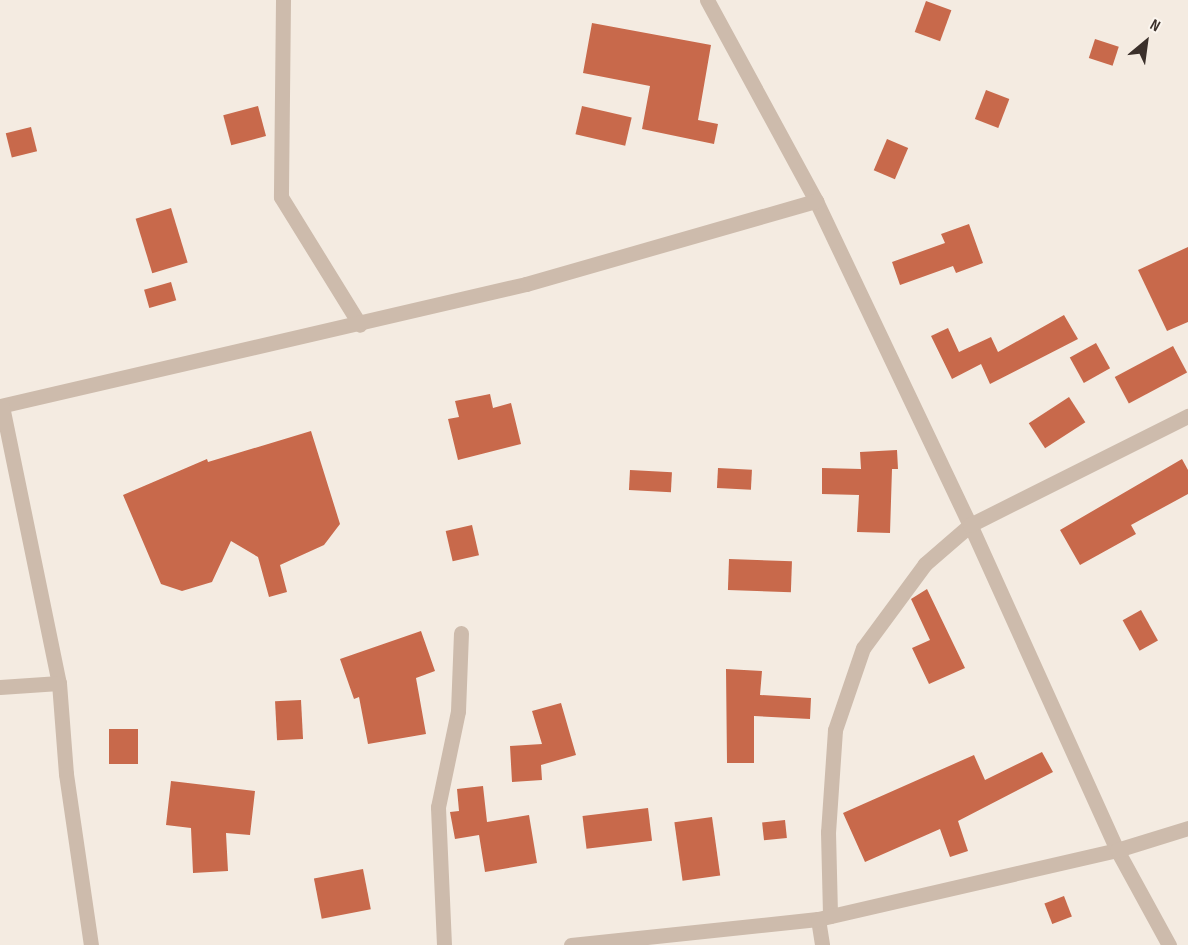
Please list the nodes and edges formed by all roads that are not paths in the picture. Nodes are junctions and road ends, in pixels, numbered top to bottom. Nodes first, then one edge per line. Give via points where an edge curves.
1 (283, 0) edge
2 (707, 0) edge
3 (816, 201) junction
4 (360, 325) junction
5 (1, 406) edge
6 (1188, 416) edge
7 (970, 525) junction
8 (461, 633) dead end
9 (59, 683) junction
10 (0, 687) edge
11 (1188, 828) edge
12 (1117, 850) junction
13 (824, 917) junction
14 (91, 945) edge
15 (444, 945) edge
16 (570, 945) edge
17 (822, 945) edge
18 (1169, 945) edge

1 - 4 street via 281,197
2 - 3 street
3 - 4 street via 526,284
3 - 7 street
4 - 5 street
5 - 9 street
6 - 7 street
7 - 12 street
7 - 13 street via 925,564 863,648 835,730
8 - 15 street via 458,711 438,807
9 - 10 street
9 - 14 street via 66,774
11 - 12 street
12 - 13 street
12 - 18 street
13 - 16 street
13 - 17 street

